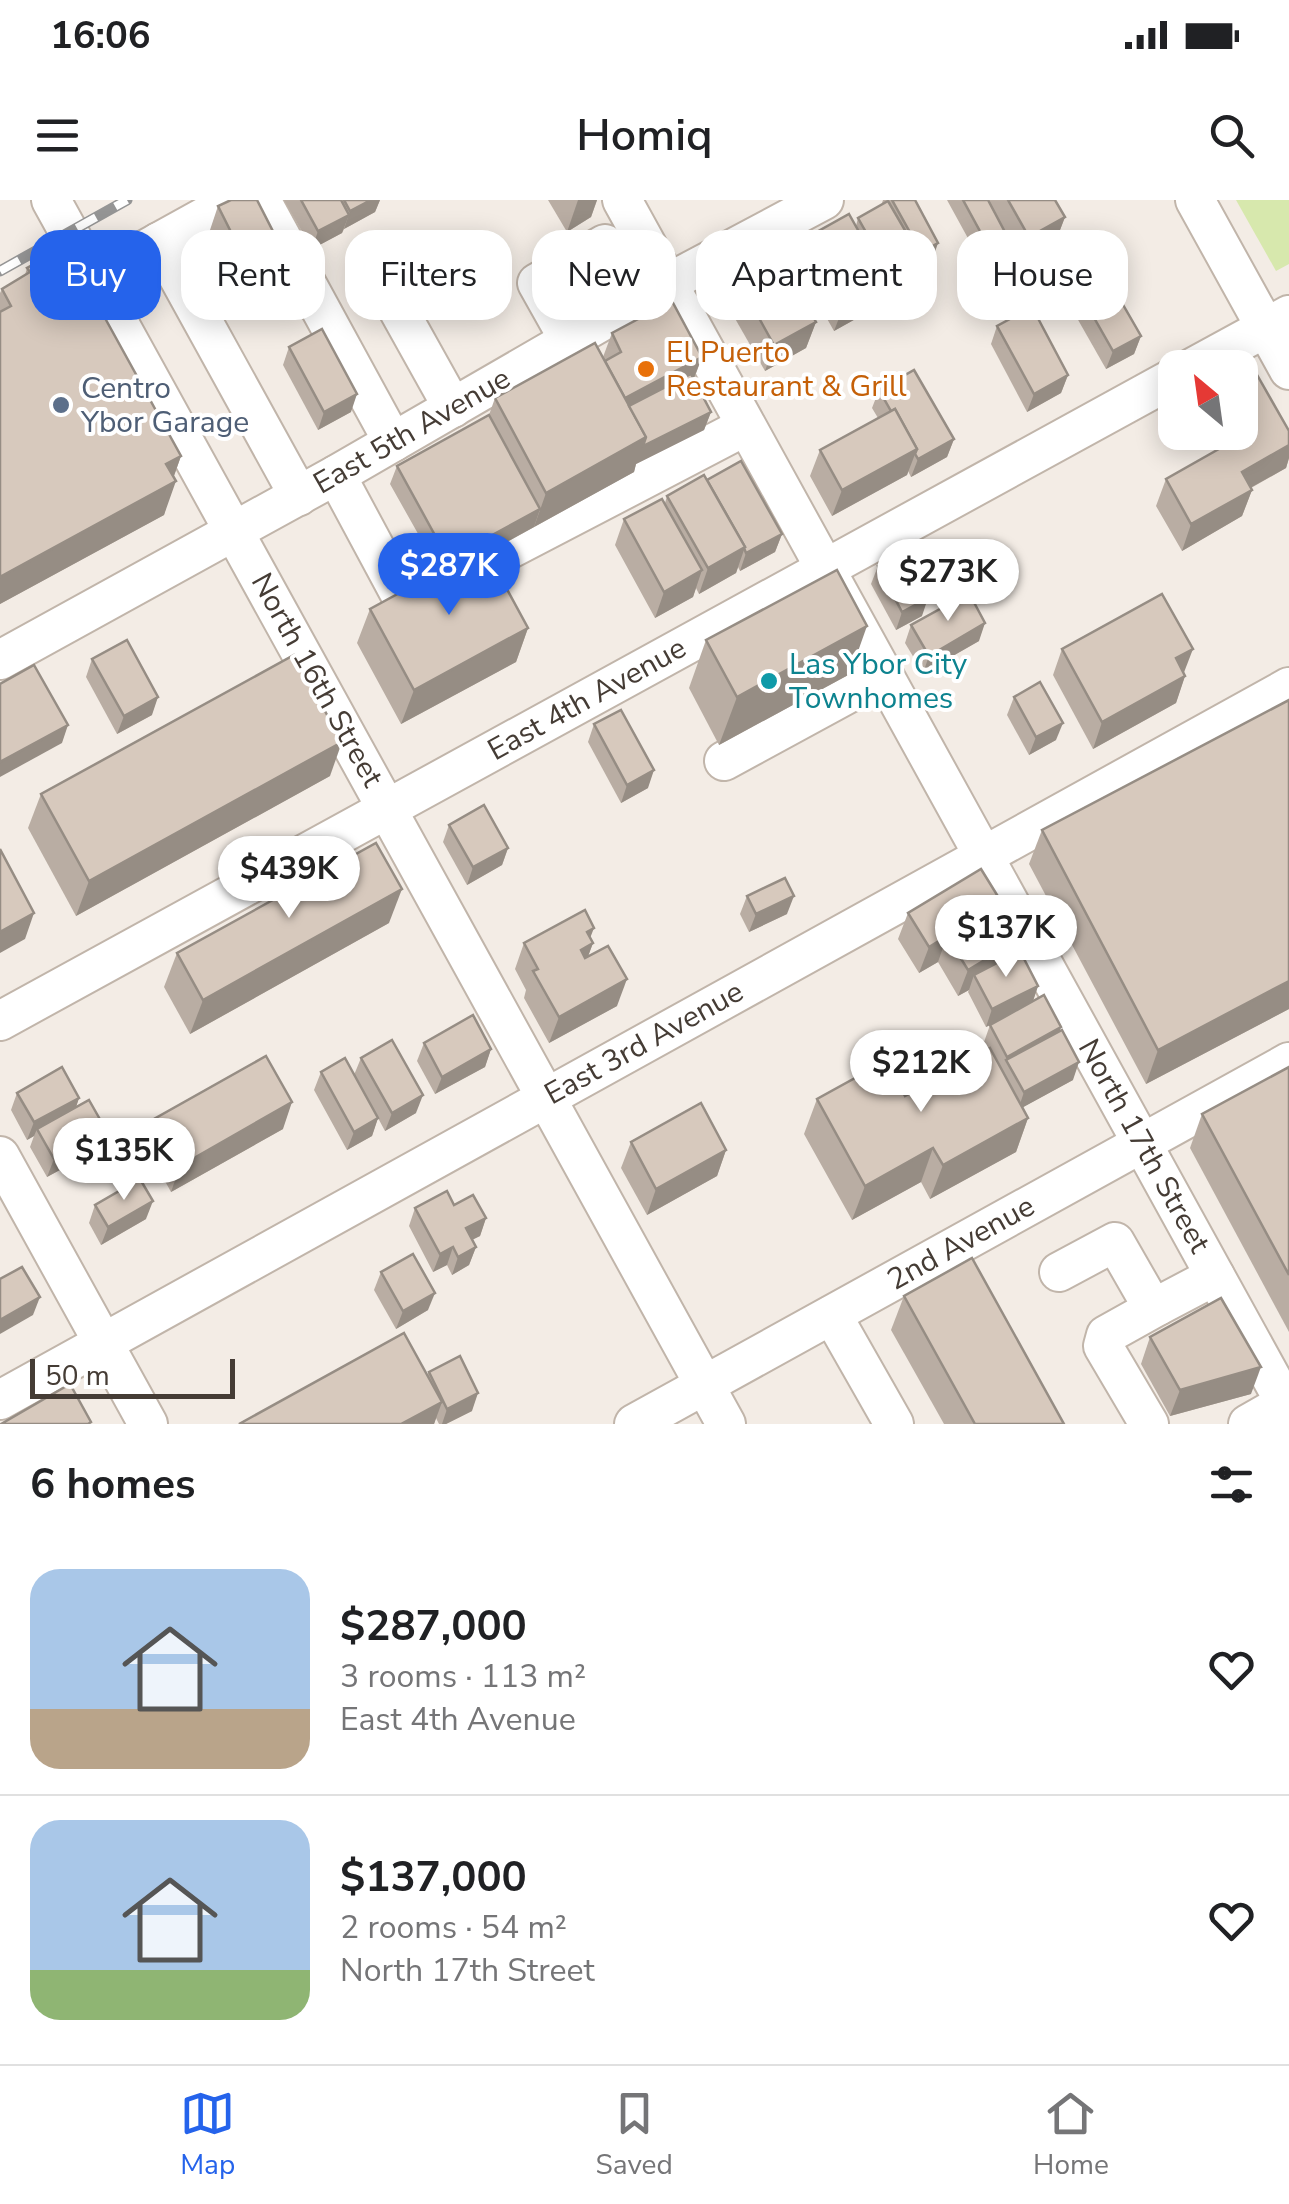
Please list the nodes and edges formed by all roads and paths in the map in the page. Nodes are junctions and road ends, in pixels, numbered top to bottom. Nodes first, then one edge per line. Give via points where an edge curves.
1 (51, 200) edge
2 (235, 200) edge
3 (261, 200) edge
4 (622, 200) edge
5 (824, 200) edge
6 (1195, 200) edge
7 (68, 230) edge
8 (639, 230) edge
9 (161, 240) edge
10 (161, 247) edge
11 (676, 279) edge
12 (676, 298) edge
13 (117, 320) edge
14 (404, 320) edge
15 (557, 320) edge
16 (604, 320) edge
17 (1277, 321) edge
18 (569, 340) junction
19 (1225, 350) edge
20 (1289, 370) edge
21 (1158, 386) edge
22 (453, 408) junction
23 (746, 426) junction
24 (394, 442) junction
25 (336, 475) junction
26 (298, 496) junction
27 (234, 532) junction
28 (825, 568) junction
29 (0, 660) edge
30 (884, 674) junction
31 (1289, 688) edge
32 (724, 761) dead end
33 (387, 808) junction
34 (984, 856) junction
35 (0, 1020) edge
36 (1289, 1062) edge
37 (546, 1098) junction
38 (1142, 1143) junction
39 (0, 1156) edge
40 (1059, 1272) dead end
41 (1216, 1276) junction
42 (1158, 1306) junction
43 (832, 1315) junction
44 (102, 1342) junction
45 (704, 1385) junction
46 (0, 1400) edge
47 (1287, 1406) edge
48 (148, 1424) edge
49 (634, 1424) edge
50 (726, 1424) edge
51 (894, 1424) edge
52 (1149, 1424) edge
53 (1248, 1424) edge

1 - 7 street, North 16th Street
2 - 9 street
3 - 24 street
4 - 8 street, North 17th Street
5 - 11 street, East 5th Avenue
6 - 17 street
10 - 26 street
12 - 23 street, North 17th Street
13 - 27 street, North 16th Street
14 - 22 street
15 - 18 street
16 - 18 street, East 5th Avenue
17 - 19 street
17 - 20 street
18 - 22 street, East 5th Avenue
21 - 28 street, East 4th Avenue
22 - 24 street, East 5th Avenue
23 - 25 street via 459,575 402,596
23 - 28 street, North 17th Street
24 - 25 street, East 5th Avenue
25 - 26 street, East 5th Avenue
26 - 27 street, East 5th Avenue
27 - 29 street, East 5th Avenue
27 - 33 street, North 16th Street
28 - 30 street, North 17th Street
28 - 33 street, East 4th Avenue
30 - 32 street
30 - 34 street, North 17th Street
31 - 34 street, East 3rd Avenue
33 - 35 street, East 4th Avenue
33 - 37 street, North 16th Street
34 - 37 street, East 3rd Avenue
34 - 38 street, North 17th Street
36 - 38 street, 2nd Avenue
37 - 44 street, East 3rd Avenue
37 - 45 street, North 16th Street
38 - 41 street, North 17th Street
38 - 43 street, 2nd Avenue via 965,1256
39 - 44 street
40 - 42 street via 1114,1242
41 - 42 street
41 - 47 street, North 17th Street
42 - 52 street via 1106,1335 1103,1346
43 - 45 street, 2nd Avenue
43 - 51 street
44 - 46 street, East 3rd Avenue
44 - 48 street
45 - 49 street, 2nd Avenue
45 - 50 street, North 16th Street
47 - 53 street

